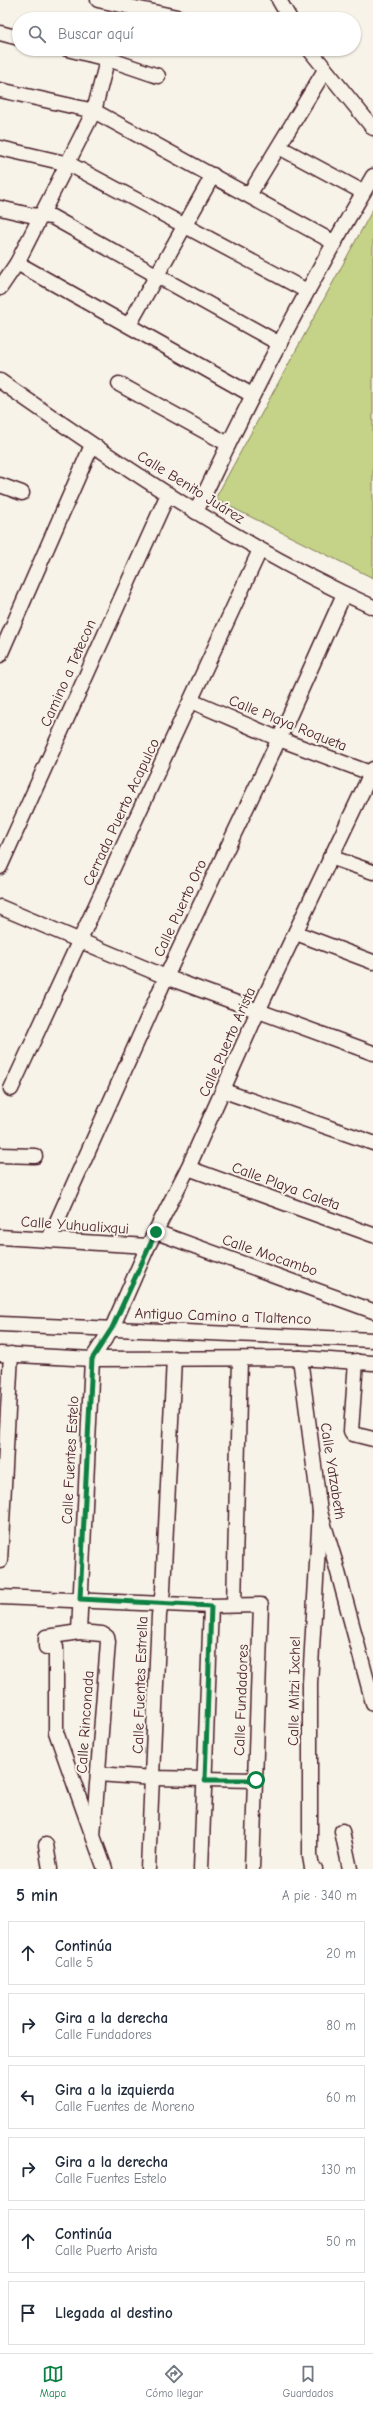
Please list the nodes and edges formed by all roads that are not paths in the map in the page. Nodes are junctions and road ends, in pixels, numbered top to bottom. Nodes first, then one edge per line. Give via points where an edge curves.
1 (98, 0) edge
2 (279, 0) edge
3 (119, 8) edge
4 (143, 12) edge
5 (286, 12) edge
6 (0, 33) edge
7 (12, 36) edge
8 (108, 56) edge
9 (113, 56) edge
10 (314, 56) edge
11 (325, 70) junction
12 (158, 76) dead end
13 (0, 90) edge
14 (94, 111) junction
15 (373, 128) edge
16 (280, 147) junction
17 (0, 148) edge
18 (69, 164) junction
19 (213, 175) junction
20 (373, 176) edge
21 (363, 192) junction
22 (249, 195) junction
23 (0, 208) edge
24 (40, 217) junction
25 (185, 225) junction
26 (335, 243) junction
27 (17, 263) junction
28 (157, 274) junction
29 (0, 288) edge
30 (307, 291) junction
31 (129, 325) junction
32 (280, 344) junction
33 (119, 384) dead end
34 (2, 386) edge
35 (252, 395) junction
36 (228, 444) junction
37 (92, 445) junction
38 (0, 485) edge
39 (22, 493) dead end
40 (168, 494) junction
41 (196, 512) junction
42 (260, 550) junction
43 (344, 594) junction
44 (373, 607) edge
45 (0, 655) edge
46 (191, 701) junction
47 (279, 739) junction
48 (372, 772) edge
49 (5, 840) edge
50 (330, 857) junction
51 (0, 867) edge
52 (373, 872) edge
53 (0, 907) edge
54 (296, 933) junction
55 (80, 941) junction
56 (373, 962) edge
57 (166, 977) junction
58 (258, 1011) junction
59 (373, 1053) edge
60 (10, 1089) dead end
61 (224, 1091) junction
62 (373, 1143) edge
63 (0, 1155) edge
64 (36, 1156) dead end
65 (188, 1168) junction
66 (156, 1232) junction
67 (373, 1235) edge
68 (0, 1237) edge
69 (49, 1239) junction
70 (148, 1246) junction
71 (373, 1311) edge
72 (0, 1324) edge
73 (112, 1328) junction
74 (373, 1340) edge
75 (5, 1354) edge
76 (174, 1358) junction
77 (300, 1358) junction
78 (92, 1359) junction
79 (240, 1359) junction
80 (356, 1362) junction
81 (373, 1363) edge
82 (373, 1439) edge
83 (320, 1512) junction
84 (0, 1561) edge
85 (0, 1597) edge
86 (80, 1599) junction
87 (162, 1603) junction
88 (234, 1605) junction
89 (211, 1606) junction
90 (79, 1632) junction
91 (373, 1702) edge
92 (98, 1774) junction
93 (153, 1778) junction
94 (205, 1780) junction
95 (256, 1780) junction
96 (342, 1831) dead end
97 (93, 1836) junction
98 (46, 1845) dead end
99 (50, 1869) edge
100 (105, 1869) edge
101 (148, 1869) edge
102 (201, 1869) edge
103 (252, 1869) edge
104 (315, 1869) edge
105 (350, 1869) edge

1 - 3 street
2 - 5 street
3 - 4 street
6 - 7 street
8 - 14 street
9 - 12 street
10 - 11 street
11 - 15 street
11 - 16 street
13 - 14 street
14 - 18 street
14 - 19 street
16 - 21 street
16 - 22 street
17 - 18 street
18 - 24 street
18 - 25 street
19 - 22 street
19 - 25 street
20 - 21 street
21 - 26 street
22 - 26 street
23 - 24 street
24 - 27 street
24 - 28 street via 52,217
25 - 28 street
25 - 30 street
26 - 30 street
27 - 29 street
27 - 31 street
28 - 31 street
28 - 32 street
30 - 32 street
31 - 35 street
32 - 35 street
33 - 36 street
34 - 37 street, Calle Benito Juárez
35 - 36 street
36 - 41 street
37 - 40 street, Calle Benito Juárez
37 - 45 street
38 - 39 street
40 - 41 street, Calle Benito Juárez
40 - 49 street, Camino a Tetecon
41 - 42 street, Calle Benito Juárez
42 - 43 street, Calle Benito Juárez
42 - 46 street, Cerrada Puerto Acapulco
43 - 44 street, Calle Benito Juárez
43 - 47 street, Calle Puerto Oro
46 - 47 street, Calle Playa Roqueta
46 - 55 street, Cerrada Puerto Acapulco
47 - 48 street, Calle Playa Roqueta
47 - 57 street, Calle Puerto Oro
48 - 50 street, Calle Puerto Arista
49 - 51 street, Camino a Tetecon
50 - 52 street
50 - 54 street, Calle Puerto Arista
53 - 55 street
54 - 56 street
54 - 58 street, Calle Puerto Arista
55 - 57 street
55 - 60 street, Cerrada Puerto Acapulco
57 - 58 street
57 - 69 street, Calle Puerto Oro
58 - 59 street
58 - 61 street, Calle Puerto Arista
61 - 62 street
61 - 65 street, Calle Puerto Arista
63 - 64 street
65 - 66 street, Calle Puerto Arista
65 - 67 street, Calle Playa Caleta
66 - 70 street, Calle Puerto Arista
66 - 71 street, Calle Mocambo
68 - 69 street, Calle Yuhualixqui
69 - 70 street, Calle Yuhualixqui
70 - 73 street, Calle Puerto Arista
72 - 73 street, Antiguo Camino a Tlaltenco
73 - 74 street, Antiguo Camino a Tlaltenco
73 - 78 street, Calle Fuentes Estelo
75 - 78 street
75 - 84 street
76 - 78 street
76 - 79 street
76 - 87 street, Calle Fuentes Estrella
77 - 79 street
77 - 80 street
77 - 83 street, Calle Yatzabeth
78 - 86 street, Calle Fuentes Estelo
79 - 88 street
80 - 81 street
80 - 82 street via 351,1431 353,1434
83 - 91 street, Calle Yatzabeth
83 - 104 street, Calle Mitzi Ixchel via 310,1683 310,1856 312,1868
85 - 86 street
86 - 87 street
86 - 90 street
87 - 89 street
87 - 93 street, Calle Fuentes Estrella via 159,1615
88 - 89 street
88 - 95 street, Calle Fundadores via 261,1605
89 - 94 street
90 - 92 street, Calle Rinconada via 102,1634 107,1637 108,1642
90 - 97 street, Calle Rinconada via 46,1637 46,1647 56,1647 56,1732
92 - 93 street
92 - 97 street, Calle Rinconada
93 - 94 street
93 - 101 street, Calle Fuentes Estrella
94 - 95 street
94 - 102 street
95 - 103 street, Calle Fundadores
96 - 105 street
97 - 100 street, Calle Rinconada
98 - 99 street

